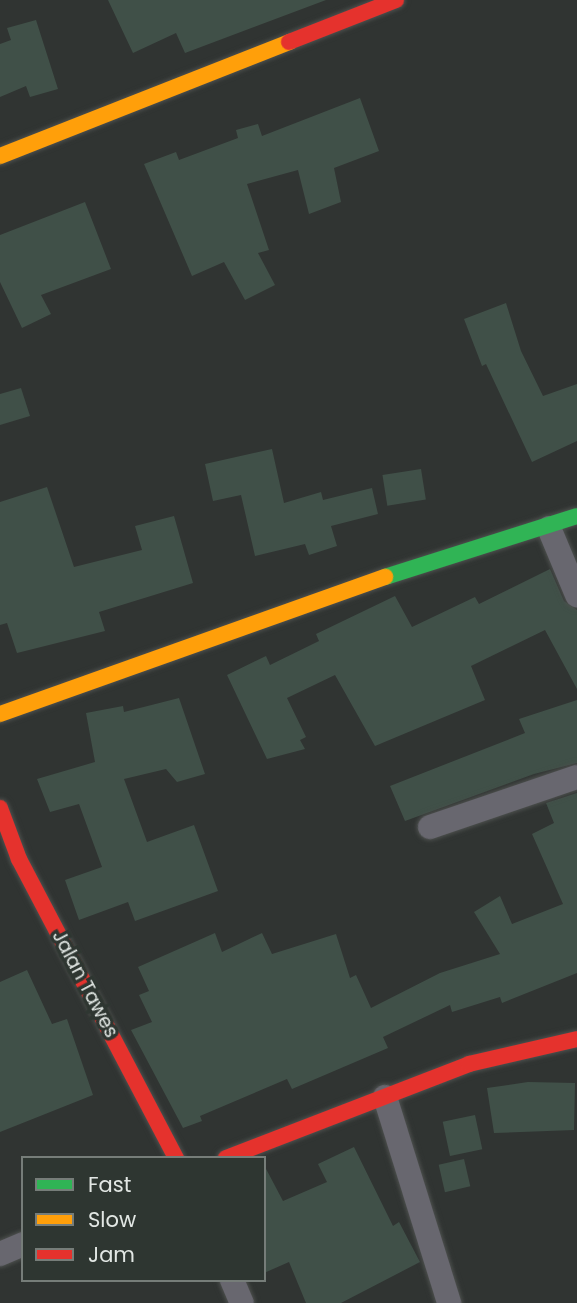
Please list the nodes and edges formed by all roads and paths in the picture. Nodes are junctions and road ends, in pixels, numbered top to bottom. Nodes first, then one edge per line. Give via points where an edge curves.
1 (396, 0) edge
2 (0, 156) edge
3 (577, 516) edge
4 (549, 528) junction
5 (577, 596) edge
6 (0, 714) edge
7 (577, 777) edge
8 (0, 808) edge
9 (430, 827) dead end
10 (577, 1039) edge
11 (385, 1097) junction
12 (175, 1156) edge
13 (231, 1156) edge
14 (21, 1245) edge
15 (0, 1254) edge
16 (233, 1282) edge
17 (242, 1303) edge
18 (449, 1303) edge

1 - 2 street
3 - 4 street
4 - 5 street
4 - 6 street via 369,582
7 - 9 street
8 - 12 street, Jalan Tawes via 19,859
10 - 11 street via 469,1064
11 - 13 street
11 - 18 street
14 - 15 street
16 - 17 street

